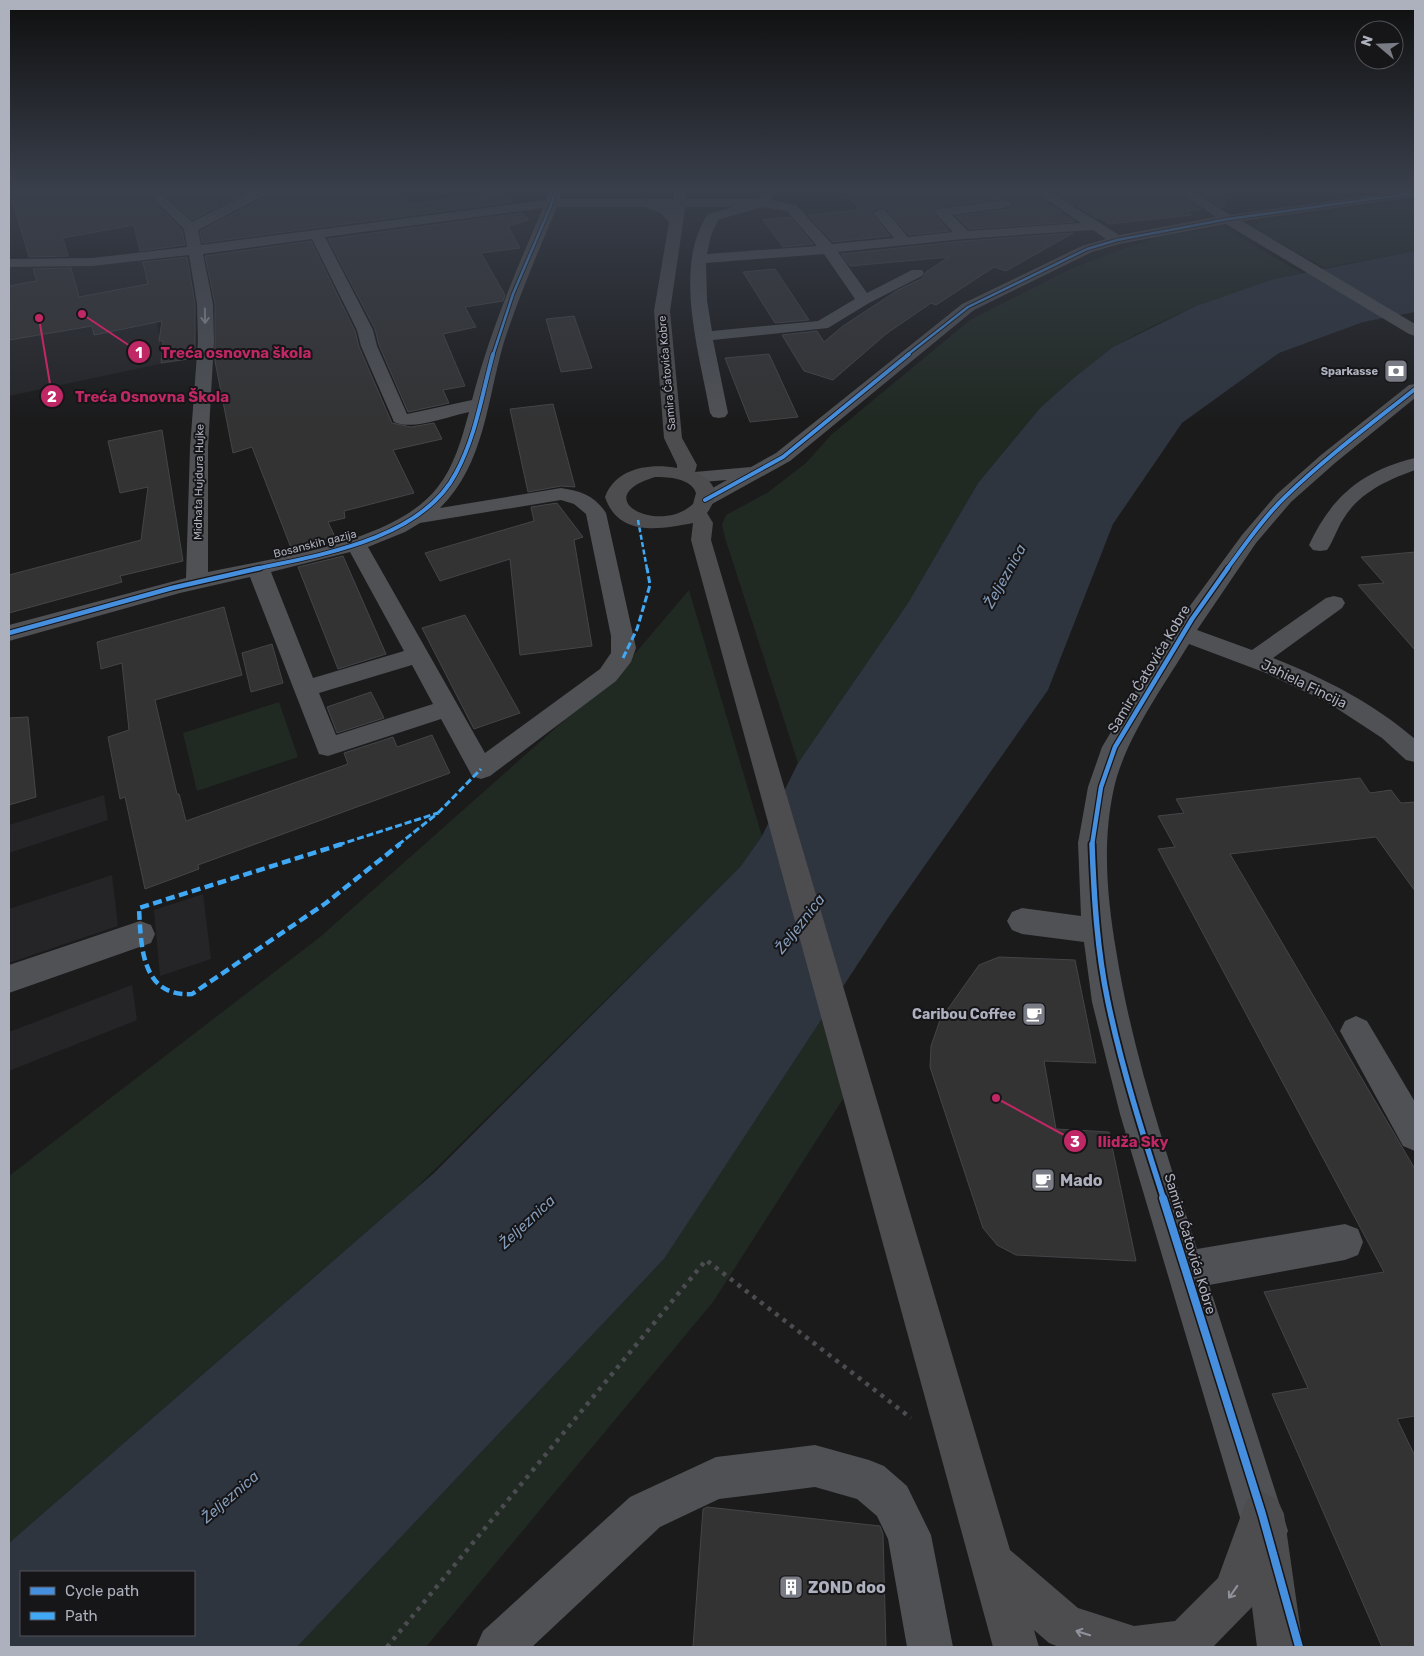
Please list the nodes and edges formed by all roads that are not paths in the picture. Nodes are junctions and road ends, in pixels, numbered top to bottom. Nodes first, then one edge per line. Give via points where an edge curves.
1 (197, 266) edge
2 (333, 266) edge
3 (525, 266) edge
4 (668, 266) edge
5 (698, 266) edge
6 (840, 266) edge
7 (1052, 266) edge
8 (1307, 266) edge
9 (917, 273) dead end
10 (864, 300) junction
11 (1413, 330) edge
12 (706, 336) junction
13 (1415, 390) edge
14 (479, 404) junction
15 (719, 413) dead end
16 (673, 438) junction
17 (1415, 464) edge
18 (755, 472) junction
19 (633, 476) junction
20 (687, 476) junction
21 (701, 506) junction
22 (420, 517) junction
23 (645, 522) junction
24 (702, 543) junction
25 (357, 545) junction
26 (1320, 545) dead end
27 (258, 568) junction
28 (197, 582) junction
29 (1334, 603) dead end
30 (1182, 633) junction
31 (9, 634) edge
32 (418, 655) junction
33 (1254, 660) junction
34 (305, 689) junction
35 (448, 708) junction
36 (1415, 753) edge
37 (1022, 922) dead end
38 (1098, 931) junction
39 (140, 934) dead end
40 (9, 979) edge
41 (1356, 1032) dead end
42 (1415, 1134) edge
43 (1345, 1242) dead end
44 (1187, 1270) junction
45 (1262, 1514) junction
46 (992, 1564) junction
47 (499, 1647) edge
48 (930, 1647) edge
49 (1016, 1647) edge
50 (1129, 1647) edge
51 (1138, 1647) edge
52 (1280, 1647) edge
53 (1299, 1647) edge

1 -> 28 street, Midhata Hujdura Hujke via 205,304 206,342 199,448
2 - 14 street via 365,330 400,418 415,419
3 - 14 street, Bosanskih gazija via 501,325
4 - 16 main road, Samira Ćatovića Kobre via 662,311
5 - 12 street via 700,308
6 - 10 street
7 - 18 street via 968,307 782,457
8 - 11 street
9 - 10 street
10 - 12 street via 822,325
12 - 15 street
13 - 30 street, Samira Ćatovića Kobre via 1284,498 1248,540
14 - 22 street, Bosanskih gazija via 477,419 458,470 444,494
16 - 19 main road via 651,467
16 - 20 main road via 687,465
17 - 26 street via 1362,487 1343,504 1329,523
18 - 20 street
18 - 21 street
19 - 20 main road via 664,471
19 - 23 main road via 616,491 614,499 626,515
20 - 21 main road via 704,490
21 - 23 main road via 673,522
21 - 24 main road
22 - 25 street, Bosanskih gazija
22 - 35 street via 561,494 578,496 596,513 625,646 623,658 608,675 481,769
23 - 24 main road via 678,527
24 - 46 main road via 934,1423
25 - 27 street, Bosanskih gazija
25 - 32 street
27 - 28 street, Bosanskih gazija
27 - 34 street
28 - 31 street, Bosanskih gazija
29 - 33 street
30 - 33 street, Jahiela Fincija
30 - 38 street, Samira Ćatovića Kobre via 1115,747 1101,787 1092,843
32 - 34 street
32 - 35 street
33 - 36 street, Jahiela Fincija via 1338,698 1378,723
34 - 35 street via 328,747
37 - 38 street
38 - 44 street, Samira Ćatovića Kobre via 1108,1002 1137,1114
39 - 40 street
41 - 42 street
43 - 44 street
44 - 45 street, Samira Ćatovića Kobre
45 -> 51 main road via 1236,1592 1185,1643
45 - 52 main road
45 - 53 street, Samira Ćatovića Kobre
46 - 49 main road
50 -> 46 main road via 1065,1628
47 - 48 street via 645,1512 716,1478 816,1466 869,1481 892,1501 909,1535

